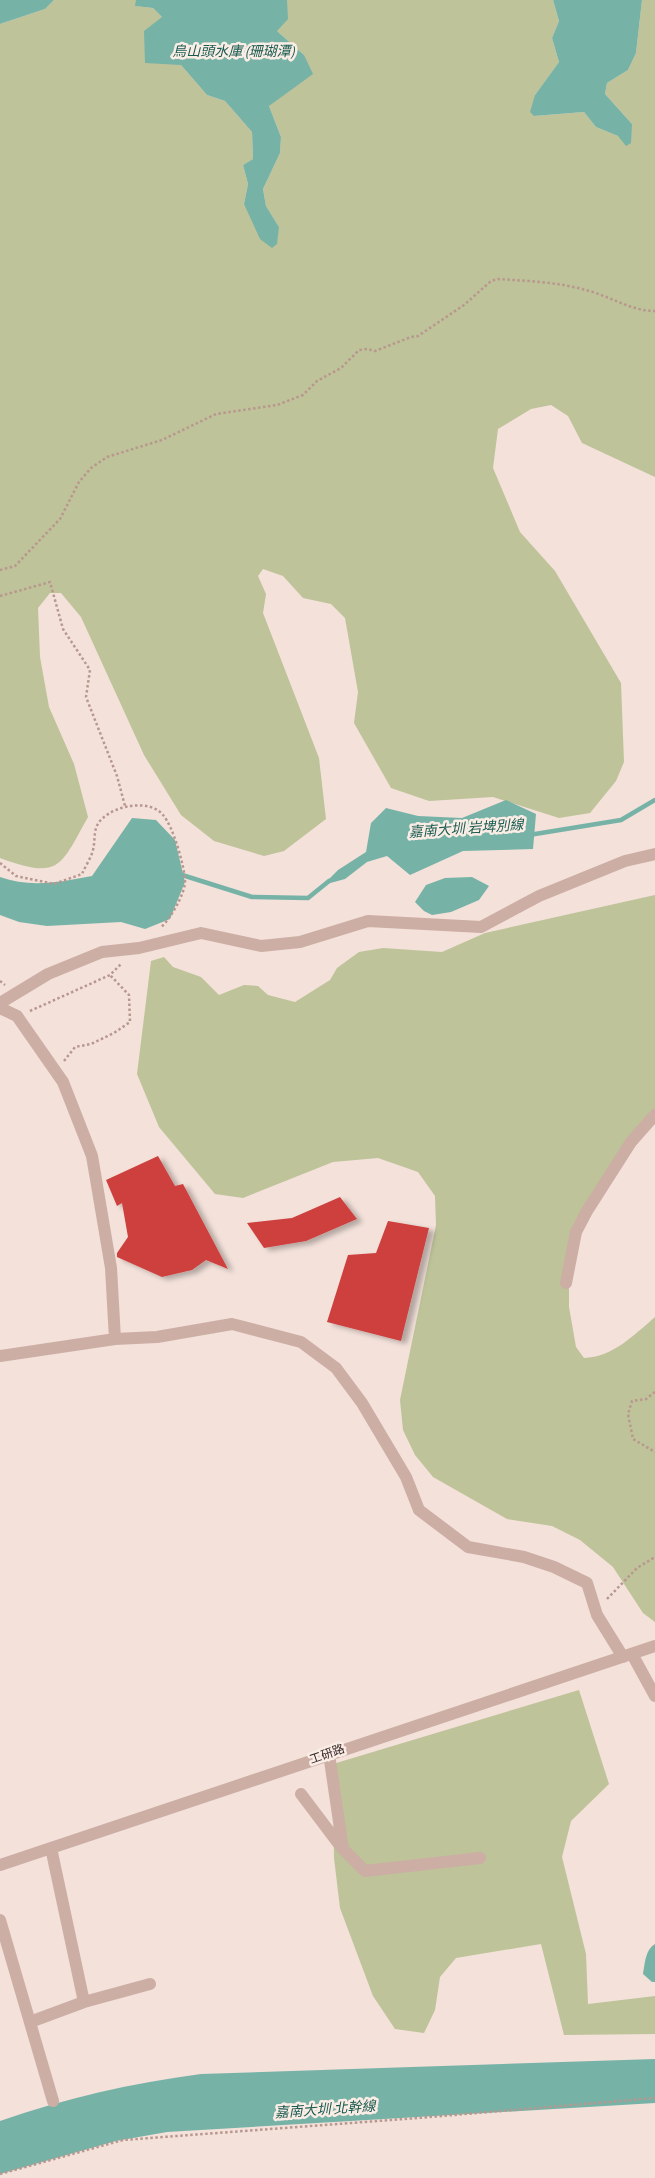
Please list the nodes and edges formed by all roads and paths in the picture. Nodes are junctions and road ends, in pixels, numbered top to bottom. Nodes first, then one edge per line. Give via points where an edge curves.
1 (655, 311) edge
2 (0, 570) edge
3 (0, 596) edge
4 (126, 806) junction
5 (655, 854) edge
6 (0, 863) edge
7 (158, 931) dead end
8 (139, 948) junction
9 (110, 975) junction
10 (0, 1003) edge
11 (0, 1008) edge
12 (17, 1016) junction
13 (55, 1071) junction
14 (655, 1114) edge
15 (566, 1283) dead end
16 (115, 1339) junction
17 (0, 1356) edge
18 (655, 1392) edge
19 (655, 1452) edge
20 (655, 1557) edge
21 (598, 1615) junction
22 (655, 1646) edge
23 (628, 1655) junction
24 (655, 1696) edge
25 (329, 1754) junction
26 (301, 1794) dead end
27 (51, 1848) junction
28 (343, 1849) junction
29 (480, 1858) dead end
30 (0, 1865) edge
31 (0, 1920) edge
32 (150, 1984) dead end
33 (84, 2002) junction
34 (30, 2022) junction
35 (655, 2098) edge
36 (53, 2101) dead end
37 (0, 2174) edge

1 - 2 path via 634,309 588,290 544,282 491,281 418,336 375,351 359,350 341,368 317,381 303,395 277,404 216,414 162,440 107,457 79,482 60,518 16,566
3 - 4 path via 50,582 63,629 90,670 86,697
4 - 6 path via 103,817 95,828 93,850 82,874 54,884 16,876
4 - 7 path via 147,805 163,814 175,840 185,882 170,920
5 - 8 street via 625,861 539,896 482,926 368,921 300,942 261,946 201,933
8 - 9 path
8 - 10 street via 102,952 48,974
9 - 12 path
9 - 13 path via 129,995 130,1022 91,1044 75,1047
11 - 12 street
12 - 13 street
13 - 16 street via 63,1082 92,1156 111,1268
14 - 15 street via 631,1142 587,1211 576,1232
16 - 17 street
16 - 21 street via 157,1337 232,1324 301,1342 336,1368 362,1403 406,1477 419,1510 468,1546 554,1567 587,1583
18 - 19 path via 646,1399 632,1401 628,1414 633,1439
20 - 21 path via 637,1568 608,1597
21 - 23 street
22 - 23 street, 工研路
23 - 24 street
23 - 25 street, 工研路
25 - 27 street, 工研路
25 - 28 street
26 - 28 street
27 - 30 street, 工研路
27 - 33 street
28 - 29 street via 364,1871
31 - 34 street
32 - 33 street
33 - 34 street
34 - 36 street
35 - 37 path via 123,2140

